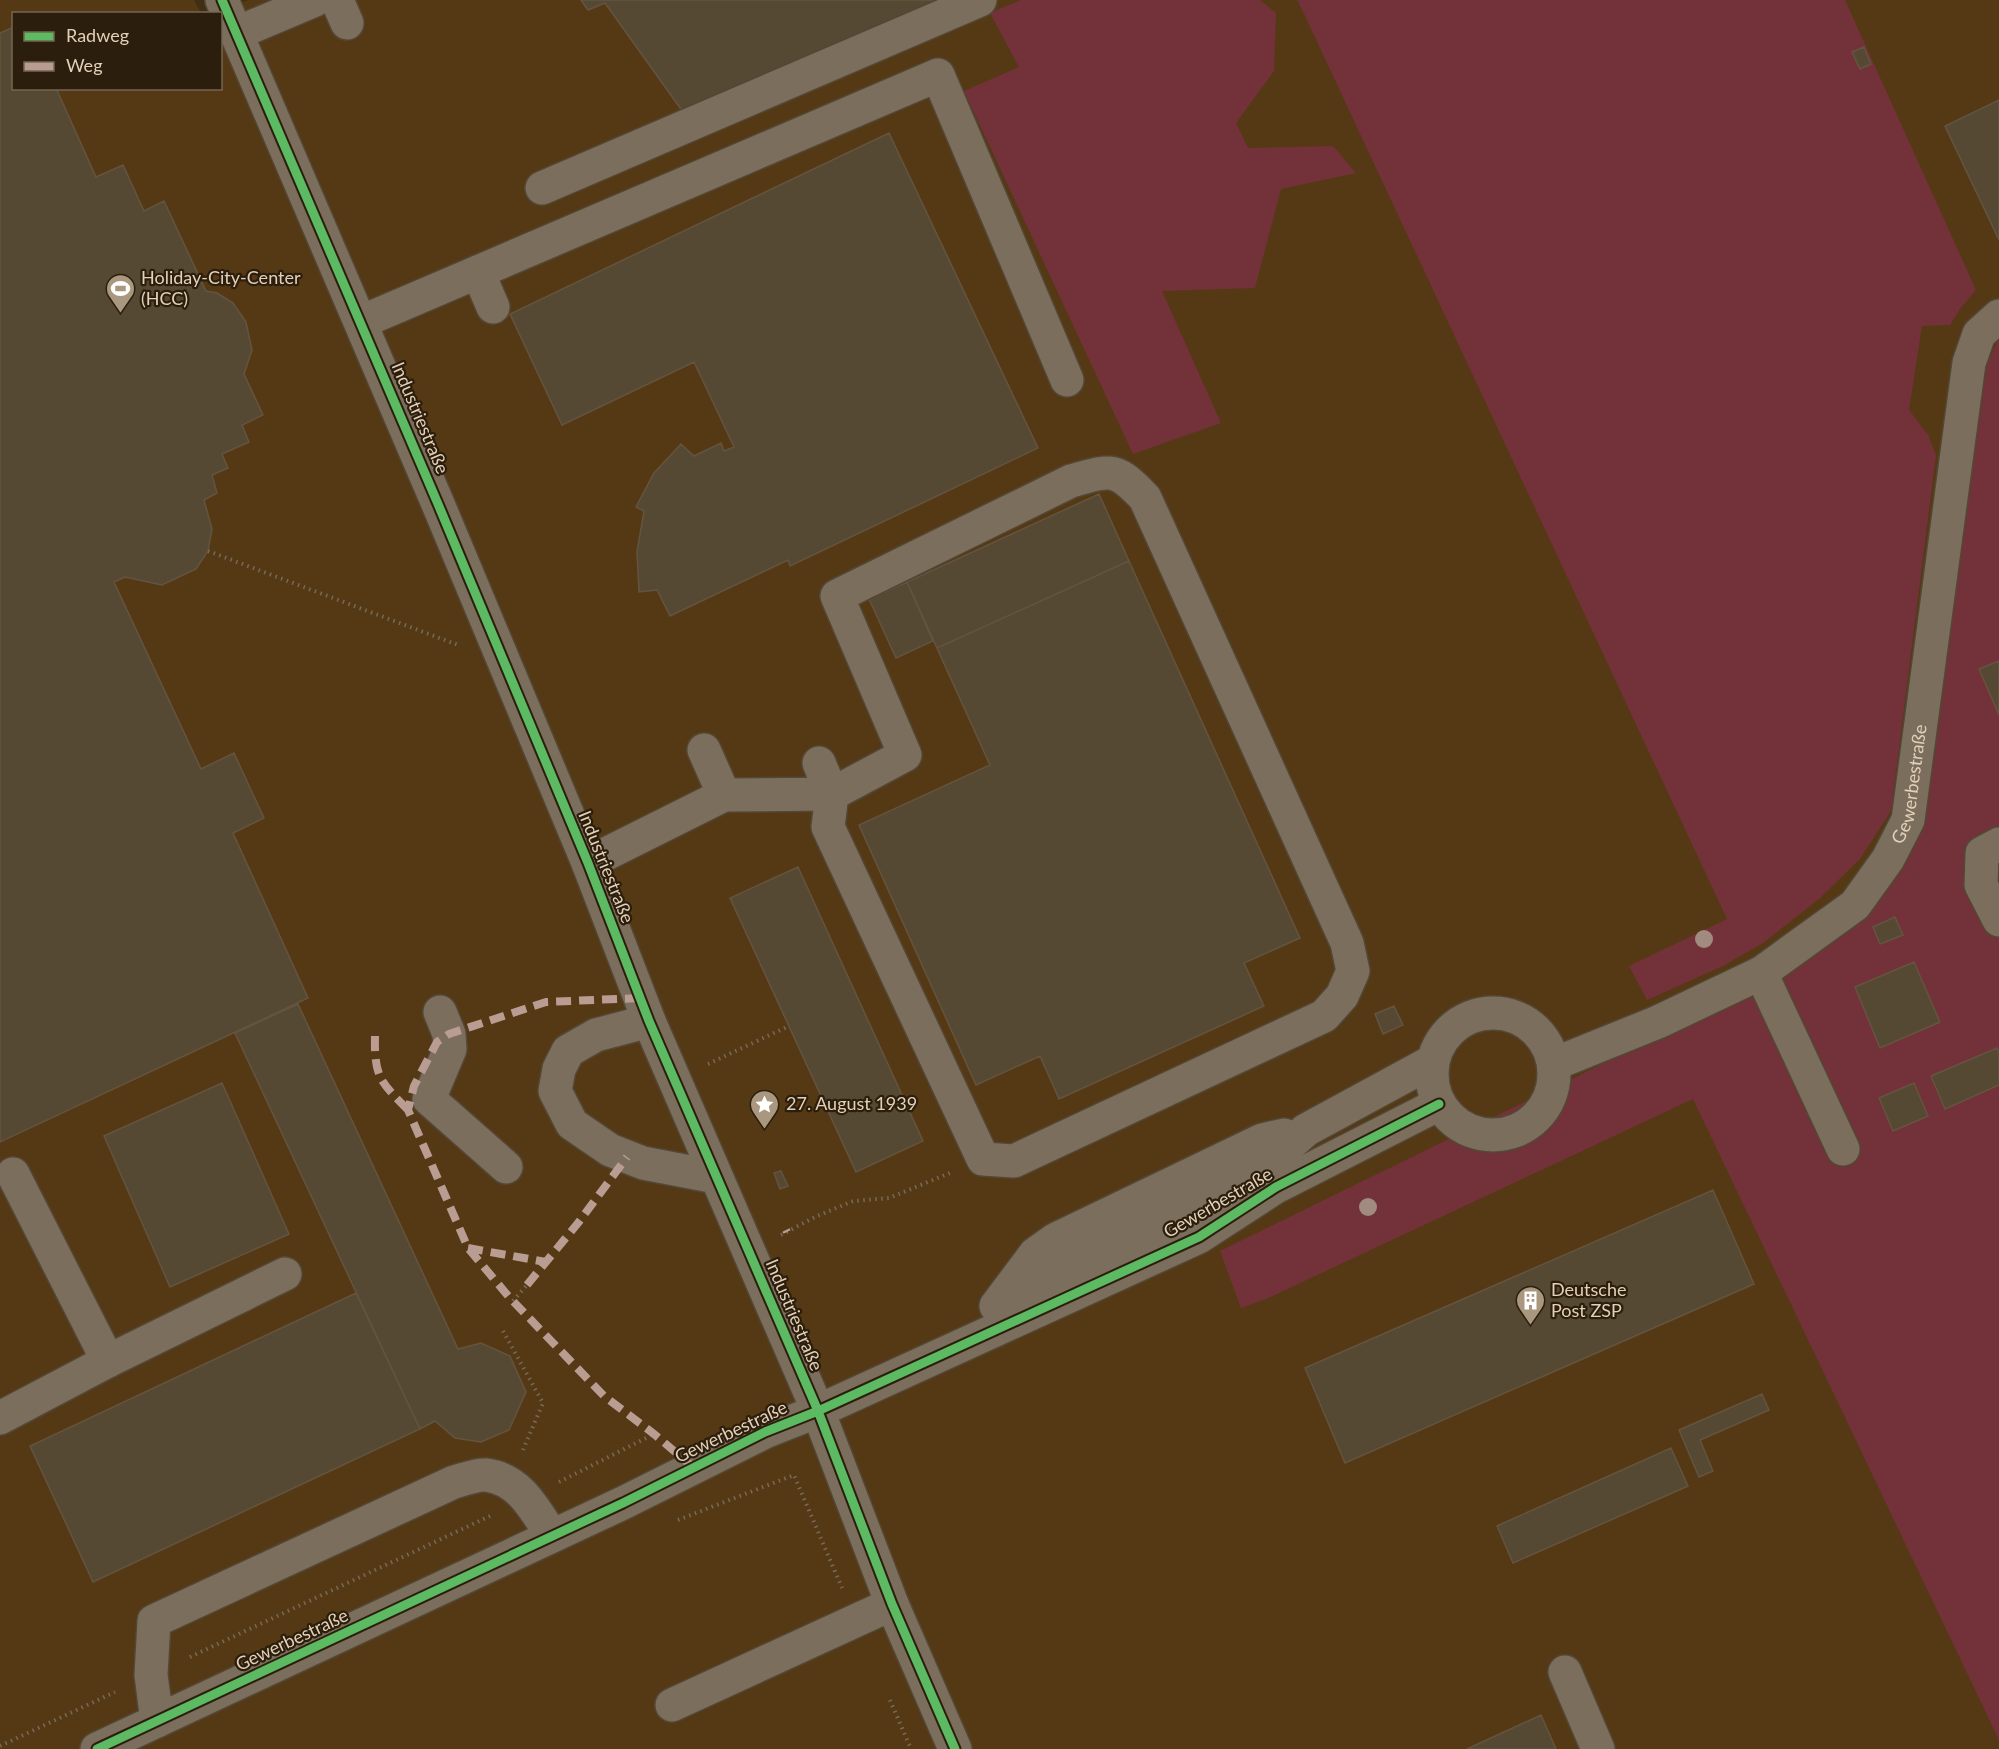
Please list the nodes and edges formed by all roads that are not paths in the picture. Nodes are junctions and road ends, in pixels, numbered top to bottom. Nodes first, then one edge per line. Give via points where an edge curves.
1 (222, 0) edge
2 (315, 0) edge
3 (980, 0) edge
4 (237, 33) junction
5 (542, 188) dead end
6 (478, 272) junction
7 (493, 307) dead end
8 (1996, 317) edge
9 (361, 322) junction
10 (1067, 380) dead end
11 (705, 750) dead end
12 (819, 763) dead end
13 (832, 794) junction
14 (724, 795) junction
15 (1999, 844) edge
16 (588, 863) junction
17 (1999, 920) edge
18 (1761, 973) junction
19 (440, 1012) dead end
20 (649, 1021) junction
21 (1433, 1061) junction
22 (1554, 1064) junction
23 (1439, 1104) junction
24 (1843, 1149) dead end
25 (507, 1167) dead end
26 (13, 1174) dead end
27 (716, 1177) junction
28 (285, 1274) dead end
29 (989, 1333) junction
30 (108, 1360) junction
31 (818, 1411) junction
32 (0, 1418) edge
33 (552, 1536) junction
34 (892, 1604) junction
35 (1565, 1672) dead end
36 (672, 1705) dead end
37 (157, 1721) junction
38 (97, 1749) edge
39 (955, 1749) edge
40 (1598, 1749) edge

1 - 4 street, Industriestraße
2 - 4 street
3 - 5 street
4 - 9 street, Industriestraße
6 - 7 street
6 - 9 street
6 - 10 street via 939,75
8 - 18 street, Gewerbestraße via 1979,334 1969,363 1908,820 1888,859 1855,905
9 - 16 street, Industriestraße
11 - 14 street
12 - 13 street
13 - 13 street via 828,827 983,1159 1014,1161 1324,1016 1342,996 1353,971 1347,943 1145,498 1126,477 1105,472 1071,481 837,596 905,755
13 - 14 street
14 - 16 street
15 - 17 street via 1982,853 1981,885
16 - 20 street, Industriestraße
18 - 22 street, Gewerbestraße via 1658,1022
18 - 24 street
19 - 25 street via 450,1034 450,1049 429,1099
20 - 27 street, Industriestraße
20 - 27 street via 596,1035 568,1051 555,1091 573,1124 610,1150 643,1163
21 - 22 street via 1439,1043 1452,1028 1487,1013 1506,1014 1524,1021 1539,1033
21 - 23 street via 1431,1080
21 - 29 street via 1306,1130 1262,1140 1056,1239 1035,1254 997,1304
22 - 23 street via 1553,1088 1545,1105 1517,1131 1498,1136 1479,1134 1461,1127
23 - 29 street, Gewerbestraße via 1276,1187 1199,1237
26 - 30 street
27 - 31 street, Industriestraße
28 - 30 street
29 - 31 street, Gewerbestraße
30 - 32 street
31 - 33 street, Gewerbestraße via 765,1432
31 - 34 street, Industriestraße
33 - 37 street, Gewerbestraße
33 - 37 street via 527,1498 507,1481 484,1475 454,1482 154,1621 151,1675
34 - 36 street
34 - 39 street, Industriestraße
35 - 40 street
37 - 38 street, Gewerbestraße

